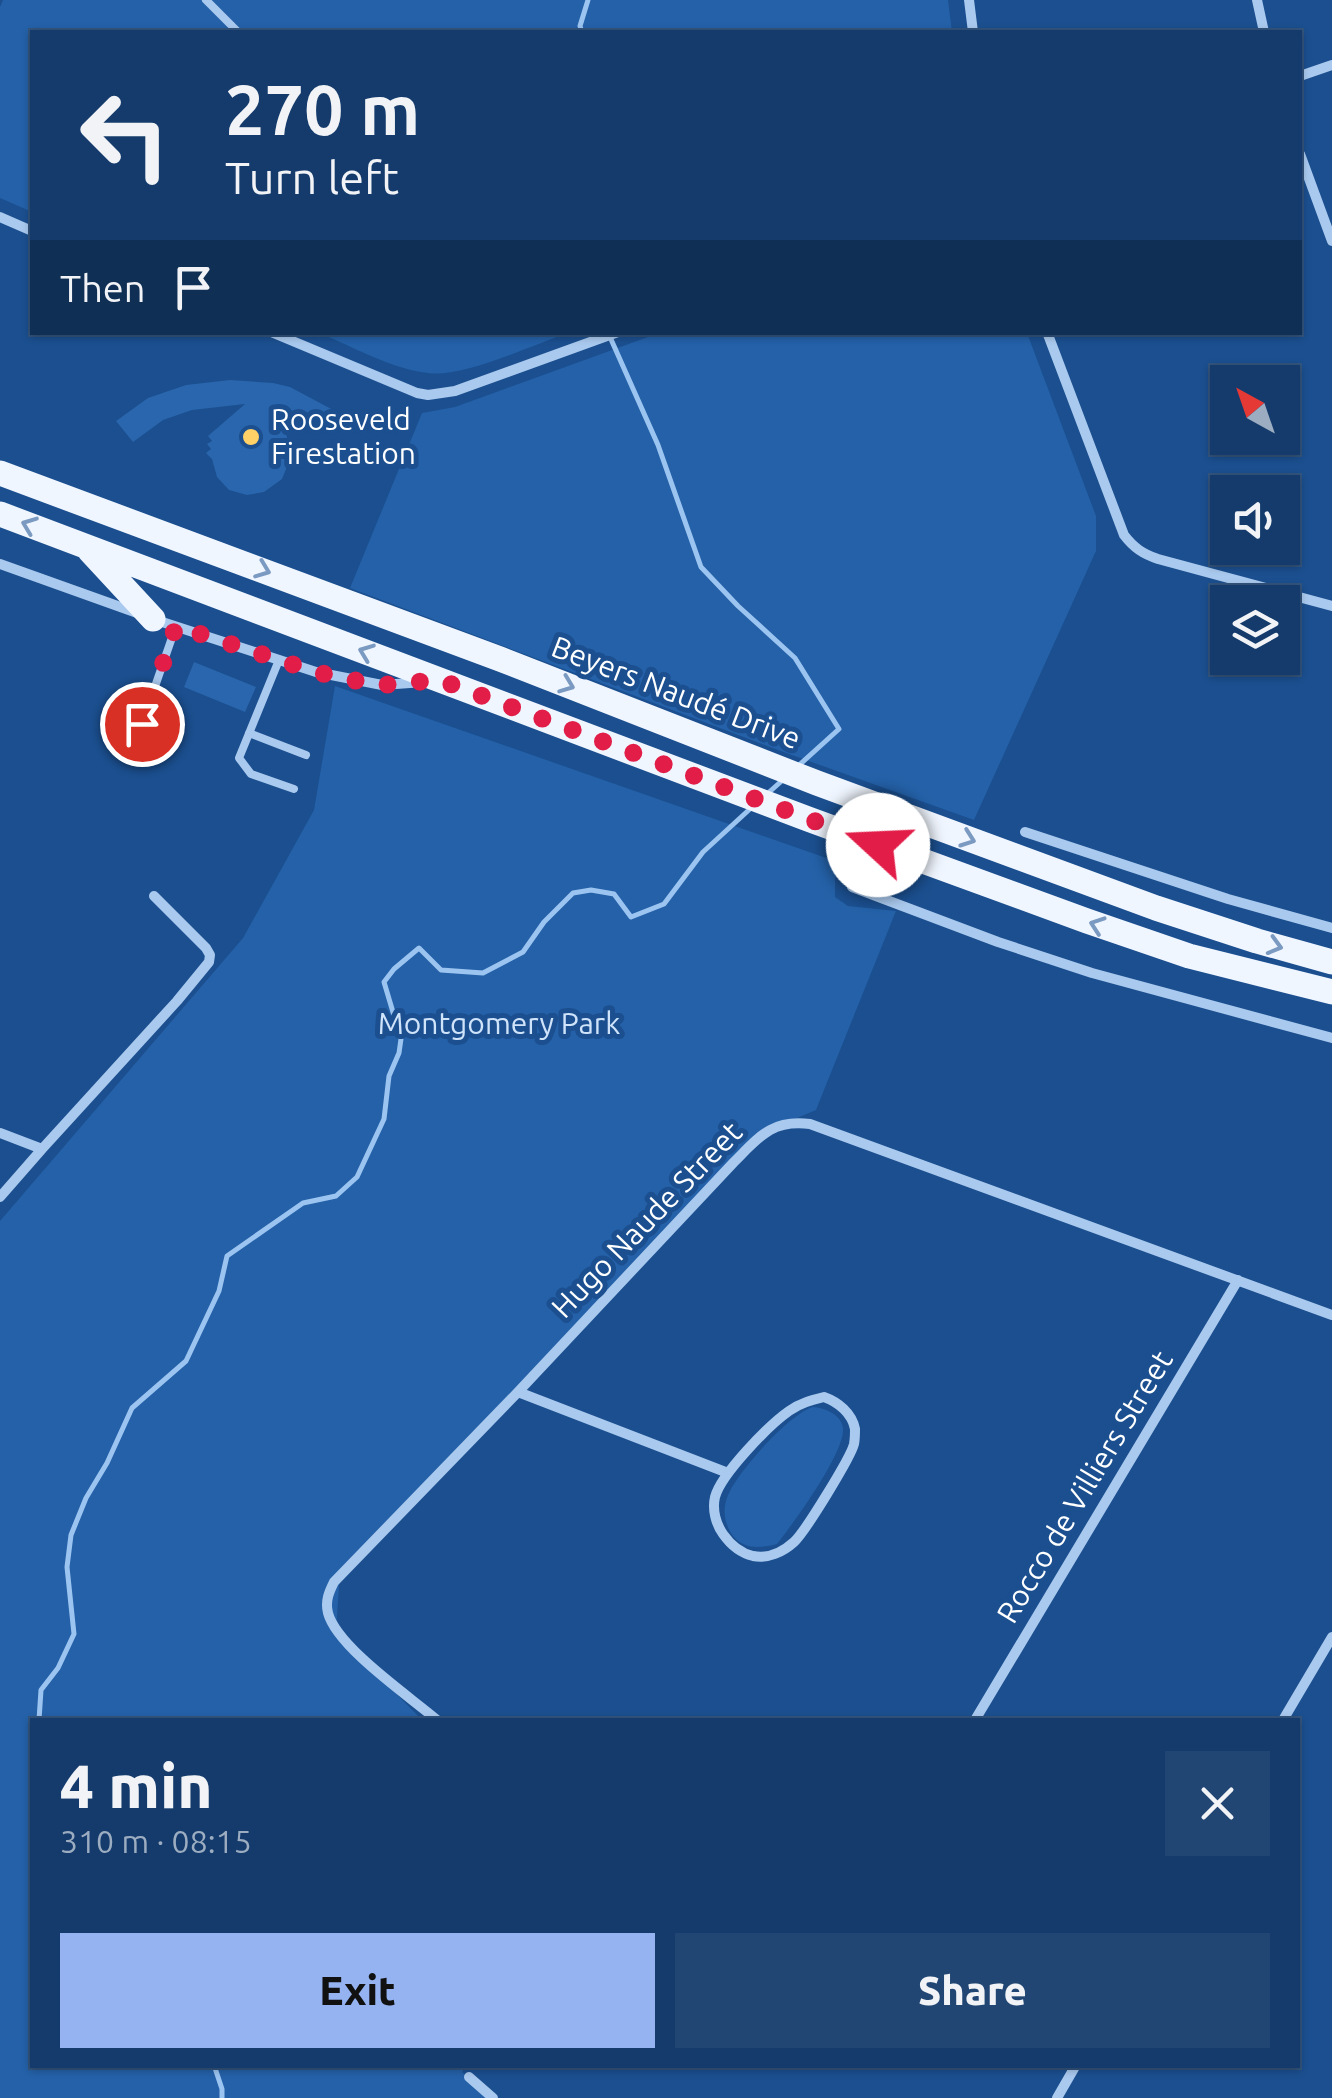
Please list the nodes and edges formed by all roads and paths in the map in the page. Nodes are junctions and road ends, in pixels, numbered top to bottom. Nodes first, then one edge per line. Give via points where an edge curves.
1 (206, 0) edge
2 (969, 0) edge
3 (1257, 0) edge
4 (236, 30) edge
5 (973, 30) edge
6 (1264, 30) edge
7 (1332, 64) edge
8 (1302, 75) edge
9 (1302, 159) edge
10 (0, 217) edge
11 (30, 230) edge
12 (1332, 241) edge
13 (278, 335) edge
14 (609, 335) edge
15 (1048, 335) edge
16 (0, 473) edge
17 (0, 514) edge
18 (87, 547) junction
19 (208, 550) junction
20 (0, 564) edge
21 (194, 587) junction
22 (340, 600) junction
23 (1332, 606) edge
24 (164, 622) junction
25 (326, 636) junction
26 (279, 660) junction
27 (440, 680) junction
28 (142, 724) dead end
29 (249, 732) junction
30 (306, 755) dead end
31 (294, 789) dead end
32 (1025, 832) dead end
33 (852, 887) dead end
34 (154, 896) dead end
35 (1332, 928) edge
36 (1332, 962) edge
37 (1332, 992) edge
38 (1332, 1038) edge
39 (0, 1133) edge
40 (42, 1149) junction
41 (0, 1197) edge
42 (1238, 1280) junction
43 (1332, 1315) edge
44 (518, 1392) junction
45 (728, 1473) junction
46 (1332, 1637) edge
47 (436, 1718) edge
48 (976, 1718) edge
49 (1283, 1718) edge
50 (1074, 2068) edge
51 (468, 2077) dead end
52 (493, 2098) edge
53 (1057, 2098) edge

1 - 4 lane
2 - 5 street
3 - 6 street
7 - 8 street
9 - 12 street
10 - 11 street
13 - 14 street via 428,395
15 - 23 street via 1133,546 1144,555
16 - 19 main road, Beyers Naudé Drive
18 -> 17 main road
18 - 21 main road
18 - 24 main road
19 - 21 main road
19 -> 22 main road, Beyers Naudé Drive
20 - 24 street
21 - 25 main road
22 - 25 main road
22 -> 36 main road, Beyers Naudé Drive via 1156,908
24 - 26 street
24 - 28 lane
27 -> 25 main road
26 - 27 street via 382,685
26 - 29 lane
37 -> 27 main road via 1189,956 1087,921
29 - 30 lane
29 - 31 lane via 238,758 242,765
32 - 35 street
33 - 38 street via 1092,973
34 - 40 street via 206,948 208,962
39 - 40 street
40 - 41 street
42 - 43 street, Hugo Naude Street
42 - 44 street, Hugo Naude Street via 792,1122 753,1143
42 - 48 street, Rocco de Villiers Street
44 - 45 street
44 - 47 street, Hugo Naude Street via 334,1582 326,1602 341,1636
45 - 45 street via 806,1402 834,1400 855,1428 854,1446 805,1530 780,1552 740,1552 720,1531 716,1496
46 - 49 street
50 - 53 street
51 - 52 street

